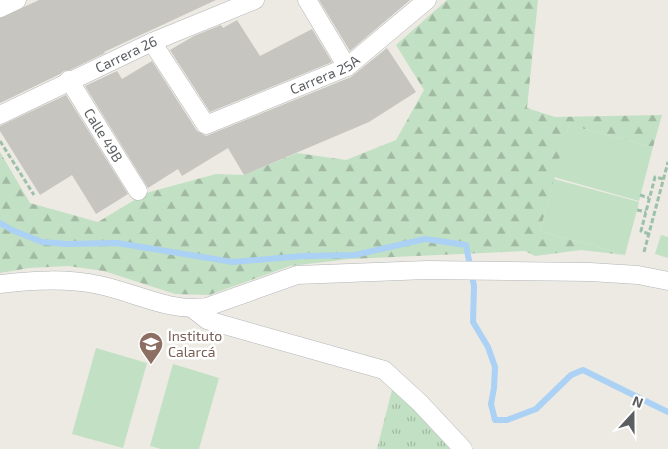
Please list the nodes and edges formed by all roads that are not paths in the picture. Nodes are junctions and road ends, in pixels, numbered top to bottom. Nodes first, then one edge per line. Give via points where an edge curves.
1 (17, 0) edge
2 (255, 0) edge
3 (307, 0) edge
4 (427, 0) edge
5 (218, 6) edge
6 (0, 8) edge
7 (152, 42) junction
8 (347, 67) junction
9 (70, 80) junction
10 (0, 115) edge
11 (138, 191) dead end
12 (668, 281) edge
13 (0, 284) edge
14 (193, 309) junction
15 (463, 449) edge

1 - 6 street
2 - 5 street, Carrera 26
3 - 8 street
4 - 8 street, Carrera 25A
5 - 7 street, Carrera 26
7 - 8 street, Carrera 25A via 206,125
7 - 9 street, Carrera 26
9 - 10 street, Carrera 26
9 - 11 street, Calle 49B
12 - 14 street via 629,274 507,271 427,270 297,276
13 - 14 street via 70,280 99,284
14 - 15 street via 207,320 384,370

